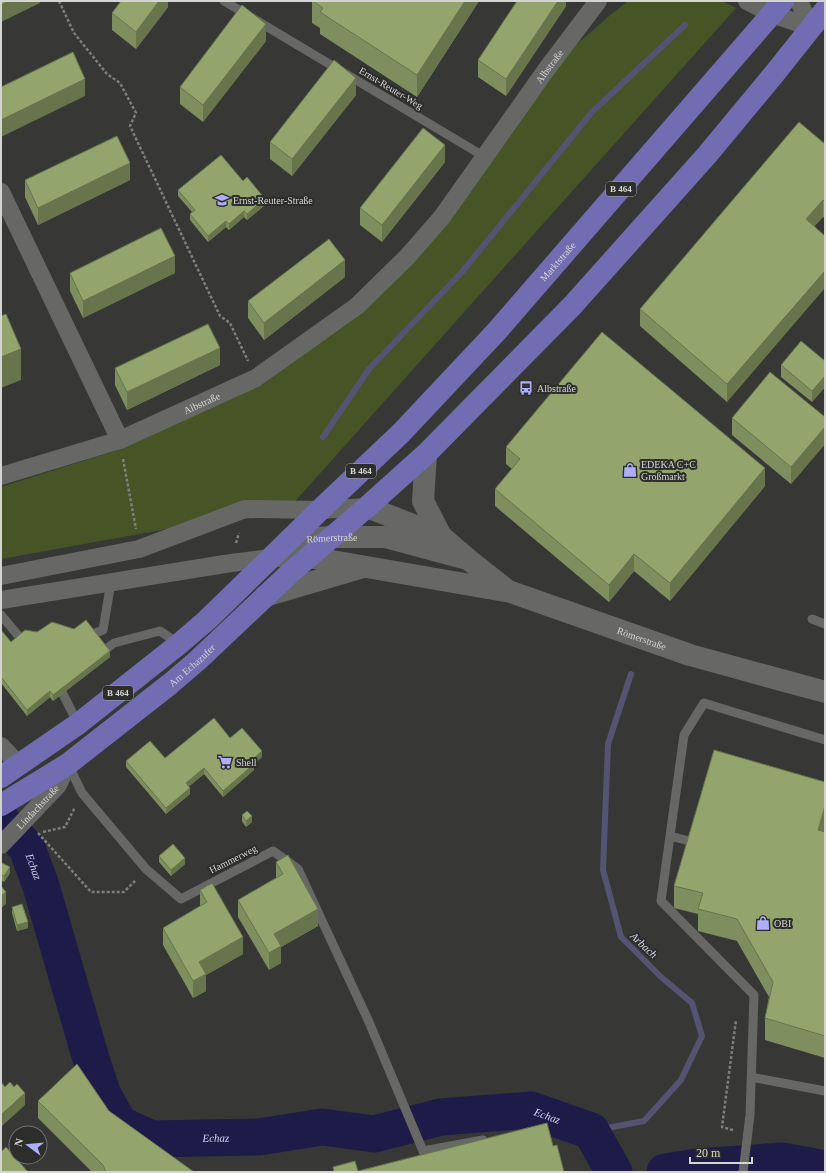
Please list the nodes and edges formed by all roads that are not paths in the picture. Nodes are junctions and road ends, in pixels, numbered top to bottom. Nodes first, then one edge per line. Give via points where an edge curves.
1 (224, 1) edge
2 (598, 1) edge
3 (747, 1) edge
4 (799, 1) edge
5 (778, 8) edge
6 (825, 10) edge
7 (810, 27) junction
8 (485, 157) junction
9 (1, 192) edge
10 (120, 440) junction
11 (426, 454) junction
12 (1, 476) edge
13 (367, 507) junction
14 (320, 510) junction
15 (332, 536) junction
16 (441, 536) junction
17 (289, 540) junction
18 (271, 558) junction
19 (309, 558) junction
20 (468, 560) junction
21 (364, 566) junction
22 (1, 576) edge
23 (111, 582) junction
24 (508, 591) junction
25 (265, 596) junction
26 (1, 600) edge
27 (1, 616) edge
28 (812, 619) dead end
29 (825, 624) edge
30 (76, 640) edge
31 (179, 644) junction
32 (30, 650) edge
33 (90, 662) edge
34 (71, 676) edge
35 (825, 692) edge
36 (78, 724) junction
37 (825, 740) edge
38 (1, 746) edge
39 (68, 764) junction
40 (19, 765) junction
41 (1, 777) edge
42 (1, 805) edge
43 (670, 836) junction
44 (693, 842) edge
45 (2, 845) edge
46 (751, 1077) junction
47 (825, 1091) edge
48 (489, 1138) edge
49 (421, 1147) junction
50 (430, 1172) edge
51 (743, 1172) edge

1 - 8 lane, Ernst-Reuter-Weg
2 - 8 street, Albstraße
3 - 5 street
4 - 7 street
5 - 7 street
5 - 14 main road, Marktstraße / B 464 via 498,331 401,433
6 - 7 main road, B 464
7 - 11 main road, B 464 via 707,155 572,306
8 - 10 street, Albstraße via 442,216 408,256 357,306 256,378
9 - 10 street
10 - 12 street, Albstraße
11 - 13 main road, B 464
11 - 16 main road via 423,501
13 - 14 street
13 - 15 main road, Am Echazufer / B 464
13 - 16 main road, Römerstraße
14 - 17 main road, B 464
14 - 22 street via 244,509 139,550
15 - 17 main road, Römerstraße
15 - 19 main road, Am Echazufer / B 464
15 - 20 main road, Römerstraße via 385,537
16 - 20 main road, Römerstraße
17 - 18 main road, B 464
18 - 19 street
18 - 23 street
18 - 31 main road, B 464
19 - 21 main road
19 - 25 main road, Am Echazufer / B 464
20 - 24 main road, Römerstraße
21 - 24 main road
21 - 25 main road
23 - 26 street
23 - 30 lane via 103,630
24 - 35 main road, Römerstraße via 690,656
25 - 39 main road, Am Echazufer / B 464 via 170,684
27 - 32 lane
28 - 29 lane
31 - 33 lane via 160,631 114,643
31 - 36 main road, B 464
34 - 36 lane via 56,683
36 - 40 main road, B 464
37 - 43 lane via 704,703 684,735
38 - 40 street
39 - 42 main road, Am Echazufer / B 464
39 - 45 street, Lindachstraße via 58,785
39 - 49 lane, Hammerweg via 82,793 146,869 181,899 273,851 298,869 369,1022
40 - 41 main road, B 464
43 - 44 lane
43 - 46 lane via 661,901 754,995
46 - 47 lane
46 - 51 lane via 750,1116
48 - 49 lane
49 - 50 lane

